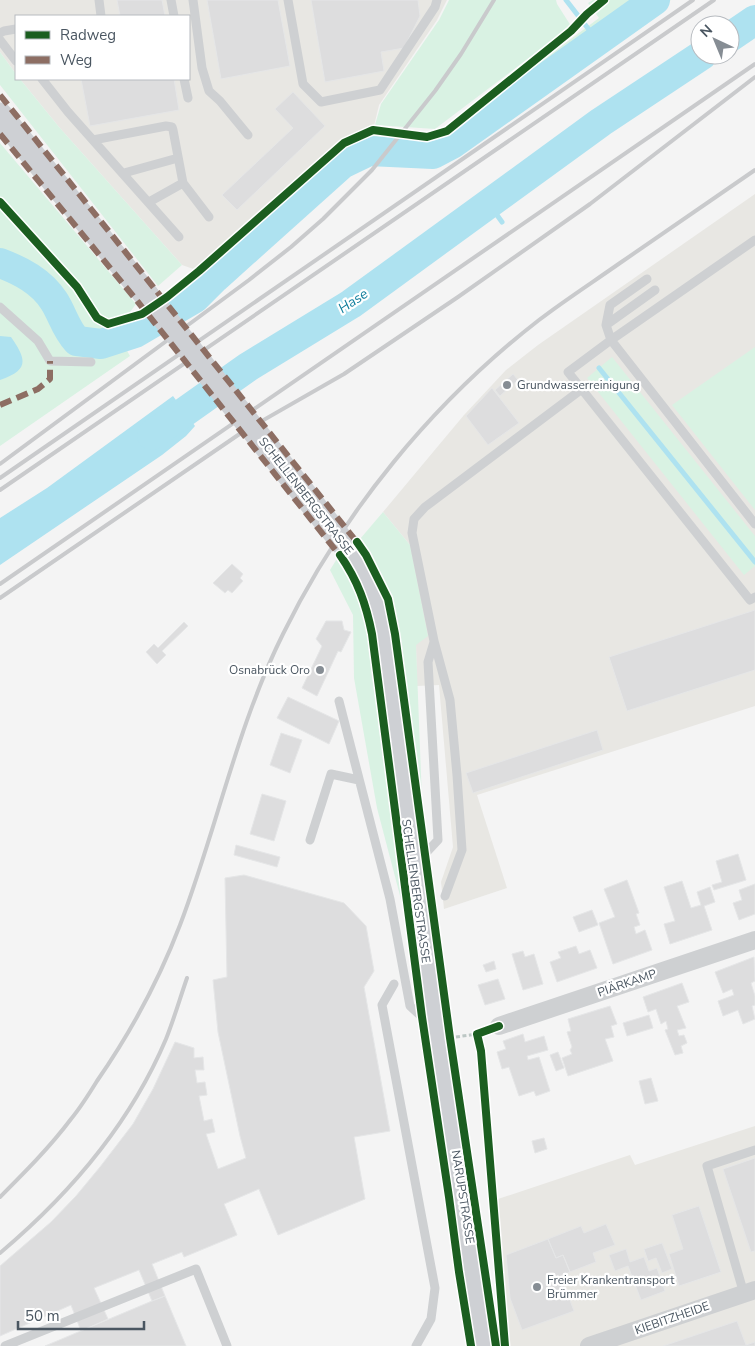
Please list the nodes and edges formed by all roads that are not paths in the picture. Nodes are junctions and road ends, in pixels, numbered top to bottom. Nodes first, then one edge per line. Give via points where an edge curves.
1 (99, 0) edge
2 (171, 0) edge
3 (193, 0) edge
4 (288, 0) edge
5 (437, 0) edge
6 (101, 15) edge
7 (174, 15) edge
8 (15, 29) edge
9 (0, 34) edge
10 (0, 40) edge
11 (15, 60) edge
12 (43, 80) edge
13 (184, 80) edge
14 (188, 98) dead end
15 (0, 115) edge
16 (248, 135) dead end
17 (93, 140) junction
18 (178, 158) junction
19 (124, 174) junction
20 (183, 183) junction
21 (149, 202) junction
22 (209, 217) dead end
23 (179, 237) dead end
24 (755, 240) edge
25 (647, 279) dead end
26 (655, 290) dead end
27 (0, 307) edge
28 (606, 324) junction
29 (610, 340) junction
30 (91, 362) dead end
31 (582, 389) junction
32 (755, 524) edge
33 (755, 597) edge
34 (434, 641) junction
35 (339, 701) dead end
36 (360, 780) junction
37 (310, 840) dead end
38 (412, 859) junction
39 (445, 896) dead end
40 (755, 940) edge
41 (394, 984) dead end
42 (499, 1026) dead end
43 (441, 1036) junction
44 (755, 1150) edge
45 (750, 1292) edge
46 (5, 1346) edge
47 (227, 1346) edge
48 (416, 1346) edge
49 (486, 1346) edge
50 (589, 1346) edge

1 - 6 lane
2 - 7 lane
3 - 16 lane via 202,68 209,91
4 - 5 lane via 303,84 321,102 380,90
8 - 9 lane
10 - 11 lane
12 - 17 lane
13 - 14 lane
15 - 38 street, SCHELLENBERGSTRASSE, bridge via 348,549 366,576 376,600 382,630
17 - 18 lane via 169,126 174,130
17 - 19 lane
18 - 19 lane
18 - 20 lane
19 - 21 lane
20 - 21 lane
20 - 22 lane
21 - 23 lane
24 - 29 lane
25 - 28 lane via 610,306
26 - 28 lane
27 - 30 lane via 38,342 50,361
28 - 29 lane
29 - 31 lane via 568,372
29 - 32 lane
31 - 33 lane via 750,600
31 - 34 lane via 425,507 414,519 412,532
34 - 38 lane via 428,662 438,840 424,855
34 - 39 lane via 450,700 462,850
35 - 36 lane
36 - 37 lane via 332,774
36 - 43 lane via 390,899 410,1006
38 - 43 street, SCHELLENBERGSTRASSE
40 - 42 street, PIÄRKAMP
41 - 48 lane via 382,1005 434,1288 431,1318
43 - 49 street, NARUPSTRASSE
44 - 45 lane via 707,1166
45 - 50 street, KIEBITZHEIDE
46 - 47 lane via 196,1269

